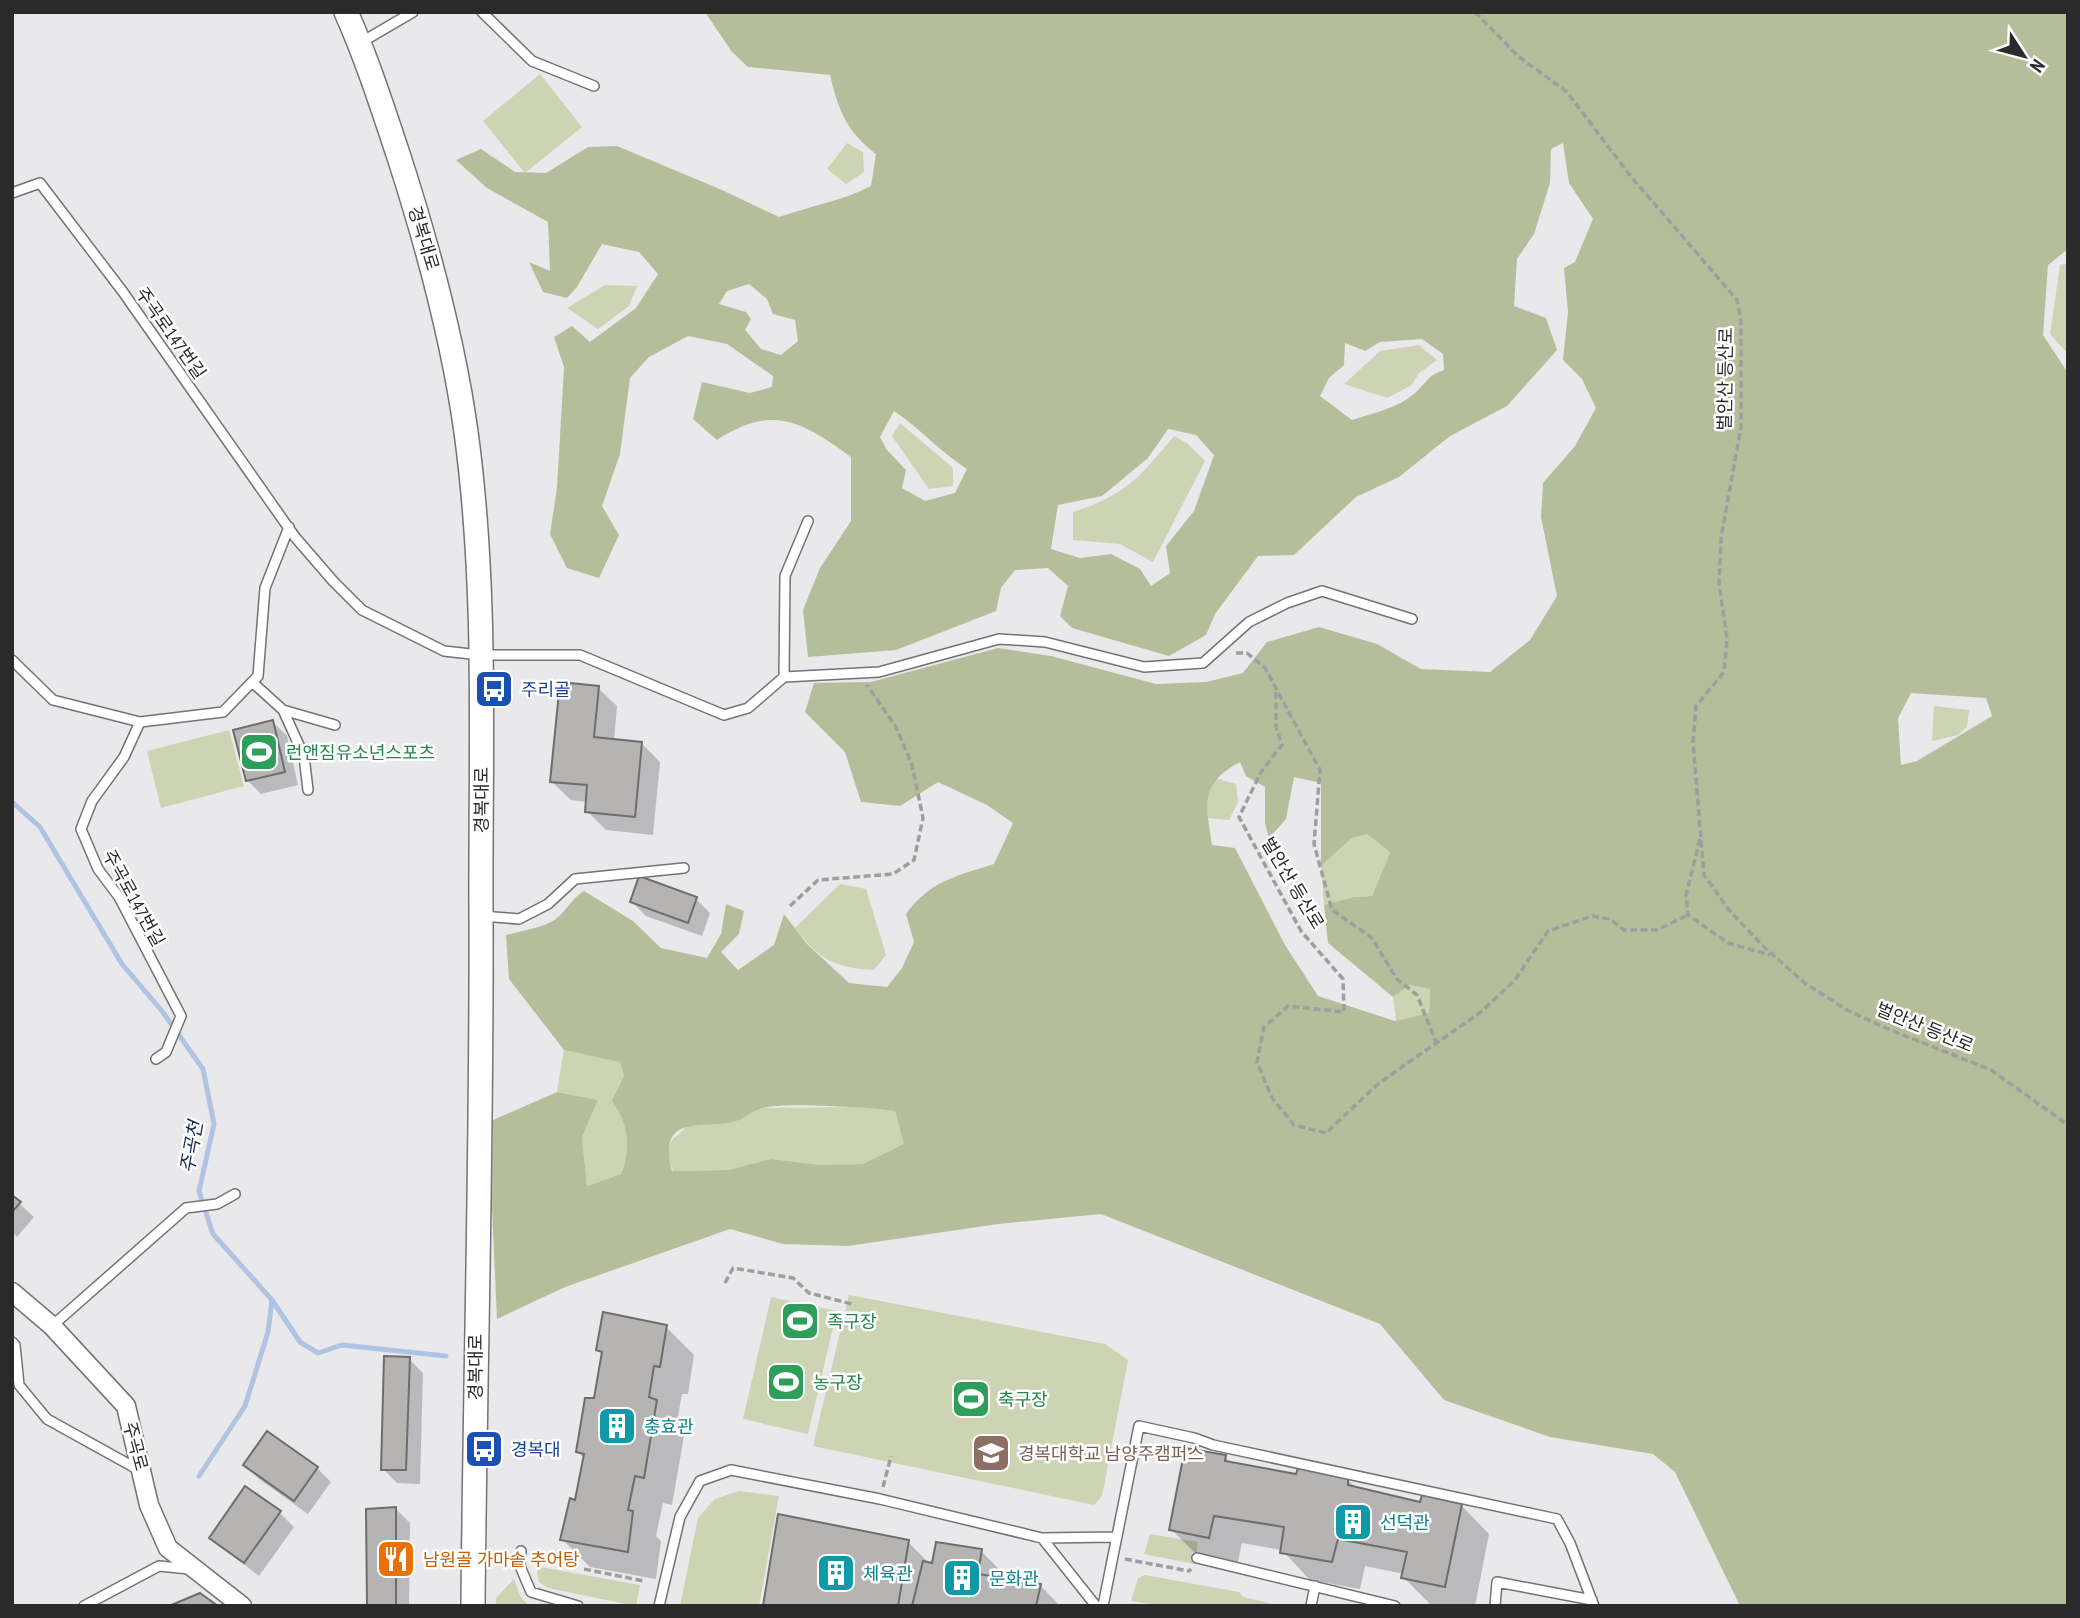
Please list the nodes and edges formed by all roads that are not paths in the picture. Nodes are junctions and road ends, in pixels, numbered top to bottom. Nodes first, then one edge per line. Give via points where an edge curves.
1 (346, 12) edge
2 (413, 12) edge
3 (482, 12) edge
4 (359, 44) junction
5 (594, 86) dead end
6 (12, 193) edge
7 (808, 521) dead end
8 (289, 527) junction
9 (1412, 619) dead end
10 (480, 655) junction
11 (12, 660) edge
12 (784, 677) junction
13 (252, 682) junction
14 (283, 710) junction
15 (140, 722) junction
16 (335, 725) dead end
17 (308, 790) dead end
18 (684, 868) dead end
19 (481, 916) junction
20 (156, 1059) dead end
21 (235, 1194) dead end
22 (12, 1292) edge
23 (52, 1326) junction
24 (12, 1342) edge
25 (144, 1473) junction
26 (1115, 1537) junction
27 (1042, 1538) junction
28 (521, 1551) dead end
29 (1198, 1558) road end
30 (194, 1570) junction
31 (1315, 1586) junction
32 (1593, 1603) edge
33 (84, 1606) edge
34 (242, 1606) edge
35 (473, 1606) edge
36 (578, 1606) edge
37 (659, 1606) edge
38 (1096, 1606) edge
39 (1102, 1606) edge
40 (1311, 1606) edge
41 (1395, 1606) edge
42 (1494, 1606) edge

1 - 4 street, 경복대로
2 - 4 lane
3 - 5 lane via 532,61
4 - 10 street, 경복대로 via 433,265 453,352 467,436
6 - 8 lane, 주곡로147번길 via 40,183
7 - 12 lane via 785,576
8 - 10 lane, 주곡로147번길 via 362,610 444,651
8 - 13 lane via 265,588 258,676
9 - 12 lane via 1322,591 1249,622 1203,663 1144,667 1045,642 999,639 860,675
10 - 12 lane, 주곡로147번길 via 580,655 723,715 748,708
10 - 19 street, 경복대로
11 - 15 lane via 53,700
13 - 14 lane
13 - 15 lane via 223,712
14 - 16 lane
14 - 17 lane via 304,756
15 - 20 lane, 주곡로147번길 via 124,757 92,801 81,829 181,1016 166,1052
18 - 19 lane via 575,879 548,904 519,919
19 - 35 street, 경복대로
21 - 23 lane via 217,1204 186,1208
22 - 23 street, 주곡로
23 - 25 street, 주곡로 via 125,1406
24 - 25 lane via 19,1385 47,1419
25 - 30 street, 주곡로 via 161,1537 168,1549
26 - 27 lane
26 - 32 lane via 1139,1426 1557,1519
26 - 39 lane
27 - 37 lane via 731,1470 700,1481 680,1517
27 - 38 lane
28 - 36 lane via 520,1566 531,1592
29 - 31 lane
30 - 33 lane via 159,1566
30 - 34 street, 주곡로
31 - 40 lane
31 - 41 lane
32 - 42 lane via 1497,1582

